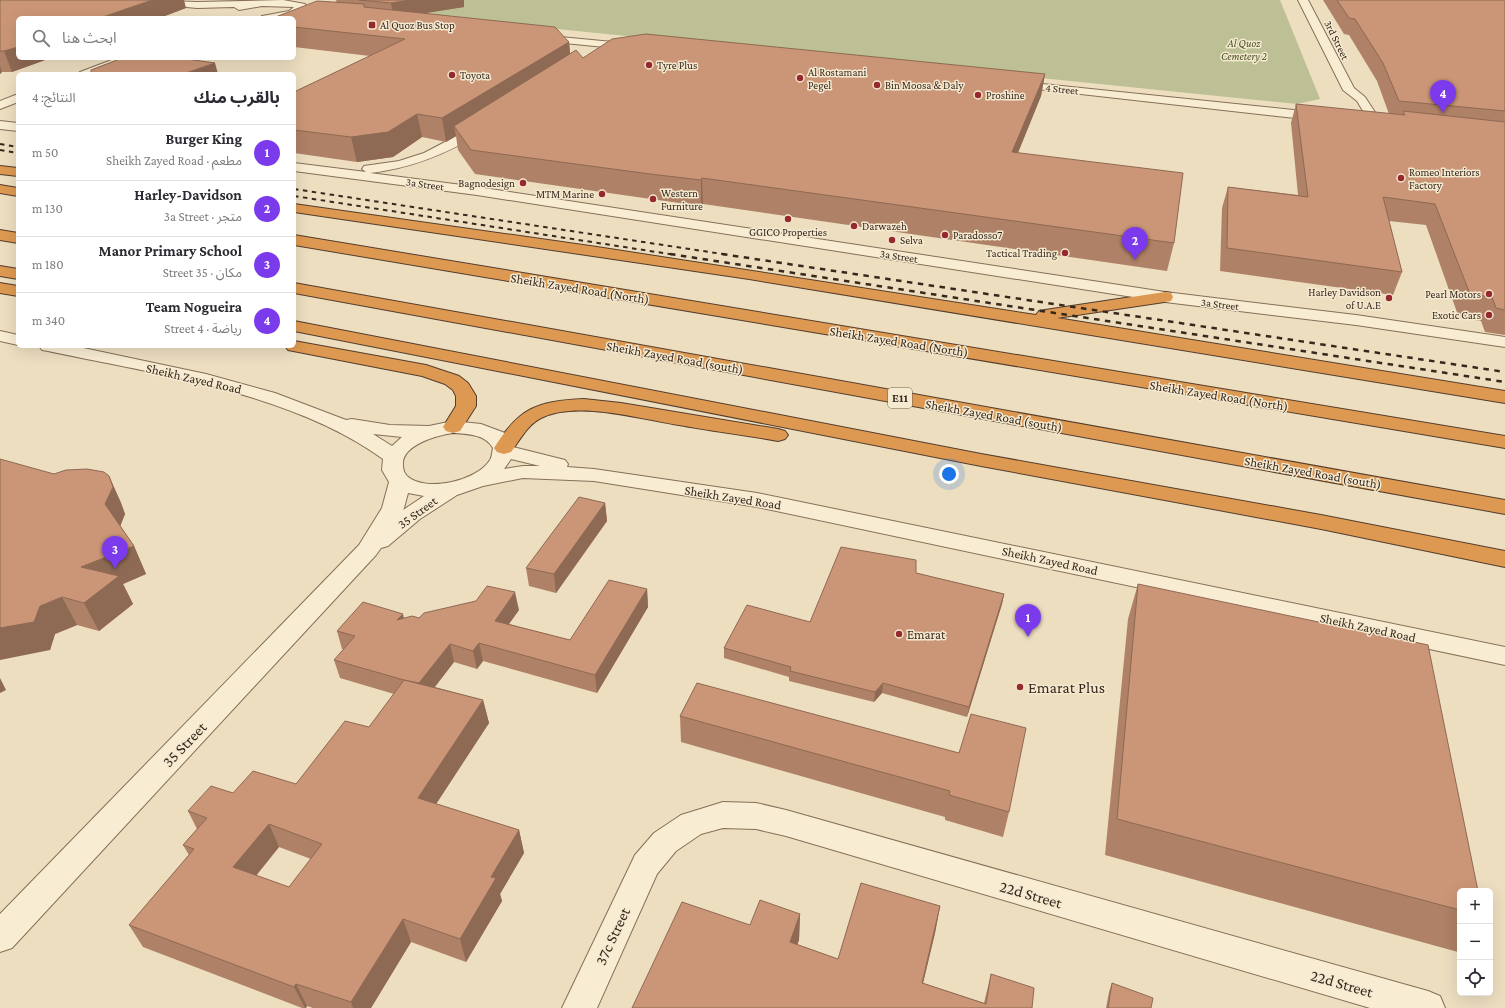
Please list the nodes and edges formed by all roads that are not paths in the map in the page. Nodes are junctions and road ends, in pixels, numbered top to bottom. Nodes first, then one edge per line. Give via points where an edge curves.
1 (145, 0) edge
2 (1303, 0) edge
3 (271, 1) edge
4 (252, 4) junction
5 (197, 5) junction
6 (232, 14) junction
7 (237, 16) edge
8 (283, 16) edge
9 (525, 36) edge
10 (582, 43) junction
11 (585, 56) edge
12 (608, 56) edge
13 (122, 60) edge
14 (89, 72) edge
15 (1000, 82) edge
16 (16, 95) edge
17 (0, 99) edge
18 (16, 99) edge
19 (0, 107) edge
20 (16, 110) edge
21 (1335, 119) edge
22 (491, 121) edge
23 (1363, 122) edge
24 (1376, 123) junction
25 (0, 125) edge
26 (1391, 125) edge
27 (16, 127) edge
28 (452, 146) junction
29 (296, 167) edge
30 (0, 170) edge
31 (323, 171) junction
32 (16, 172) edge
33 (0, 189) edge
34 (477, 191) junction
35 (16, 192) edge
36 (296, 208) edge
37 (0, 235) edge
38 (16, 238) edge
39 (296, 240) edge
40 (0, 271) edge
41 (16, 274) edge
42 (0, 288) edge
43 (296, 288) edge
44 (16, 291) edge
45 (1164, 297) junction
46 (1024, 318) junction
47 (296, 326) edge
48 (0, 336) edge
49 (16, 340) edge
50 (1505, 342) edge
51 (296, 346) edge
52 (57, 348) edge
53 (1505, 397) edge
54 (335, 422) junction
55 (453, 427) junction
56 (433, 430) junction
57 (1505, 442) edge
58 (504, 449) junction
59 (394, 457) junction
60 (980, 460) junction
61 (594, 475) junction
62 (481, 480) junction
63 (400, 481) junction
64 (449, 490) junction
65 (1505, 507) edge
66 (368, 550) junction
67 (1505, 559) edge
68 (1505, 656) edge
69 (646, 865) joint
70 (0, 937) edge
71 (579, 1008) edge
72 (1428, 1008) edge

1 - 5 street
2 - 24 street, 3rd Street via 1347,95 1361,99
3 - 4 street
3 - 8 street via 294,3 305,8
4 - 5 street
4 - 6 street via 237,8
5 - 6 street
6 - 7 street
9 - 10 street
10 - 11 street via 586,50
10 - 12 street via 646,48
13 - 14 street
15 - 21 street, 4 Street
16 - 17 street
18 - 19 street
19 - 20 street
22 - 28 street
23 - 24 street
24 - 26 street
25 - 27 street
28 - 31 street via 419,160 399,165 376,169
28 - 34 street via 441,169 455,184
29 - 31 street, 3a Street
30 - 32 highway
31 - 34 street, 3a Street
33 - 35 highway
34 - 45 street, 3a Street
36 - 46 highway
37 - 38 highway
39 - 57 highway, Sheikh Zayed Road (North)
40 - 41 highway
42 - 44 highway
43 - 65 highway, Sheikh Zayed Road (south) / E11
45 - 46 highway
45 - 50 street, 3a Street via 1356,320
46 - 53 highway
47 - 60 highway
48 - 49 street
51 - 55 highway via 426,371 452,380 461,387 466,396 466,406
52 - 54 street, Sheikh Zayed Road via 236,386
54 - 56 street, Sheikh Zayed Road via 390,431
54 - 59 street, Sheikh Zayed Road
55 - 56 street
55 - 58 street via 486,431 500,441
56 - 59 street via 409,441
58 - 60 highway via 515,430 535,414 549,409 588,406 836,443
58 - 61 street, Sheikh Zayed Road
58 - 62 street via 502,461 494,471
59 - 63 street via 392,466
60 - 67 highway via 1321,522
61 - 62 street, Sheikh Zayed Road via 523,472
61 - 68 street, Sheikh Zayed Road via 816,511
62 - 64 street via 466,487
63 - 64 street via 421,490
63 - 66 street, 35 Street via 393,508
64 - 66 street, 35 Street via 412,514
66 - 70 street, 35 Street
69 - 71 street, 37c Street
69 - 72 street, 22d Street via 665,842 692,824 723,815 756,816

